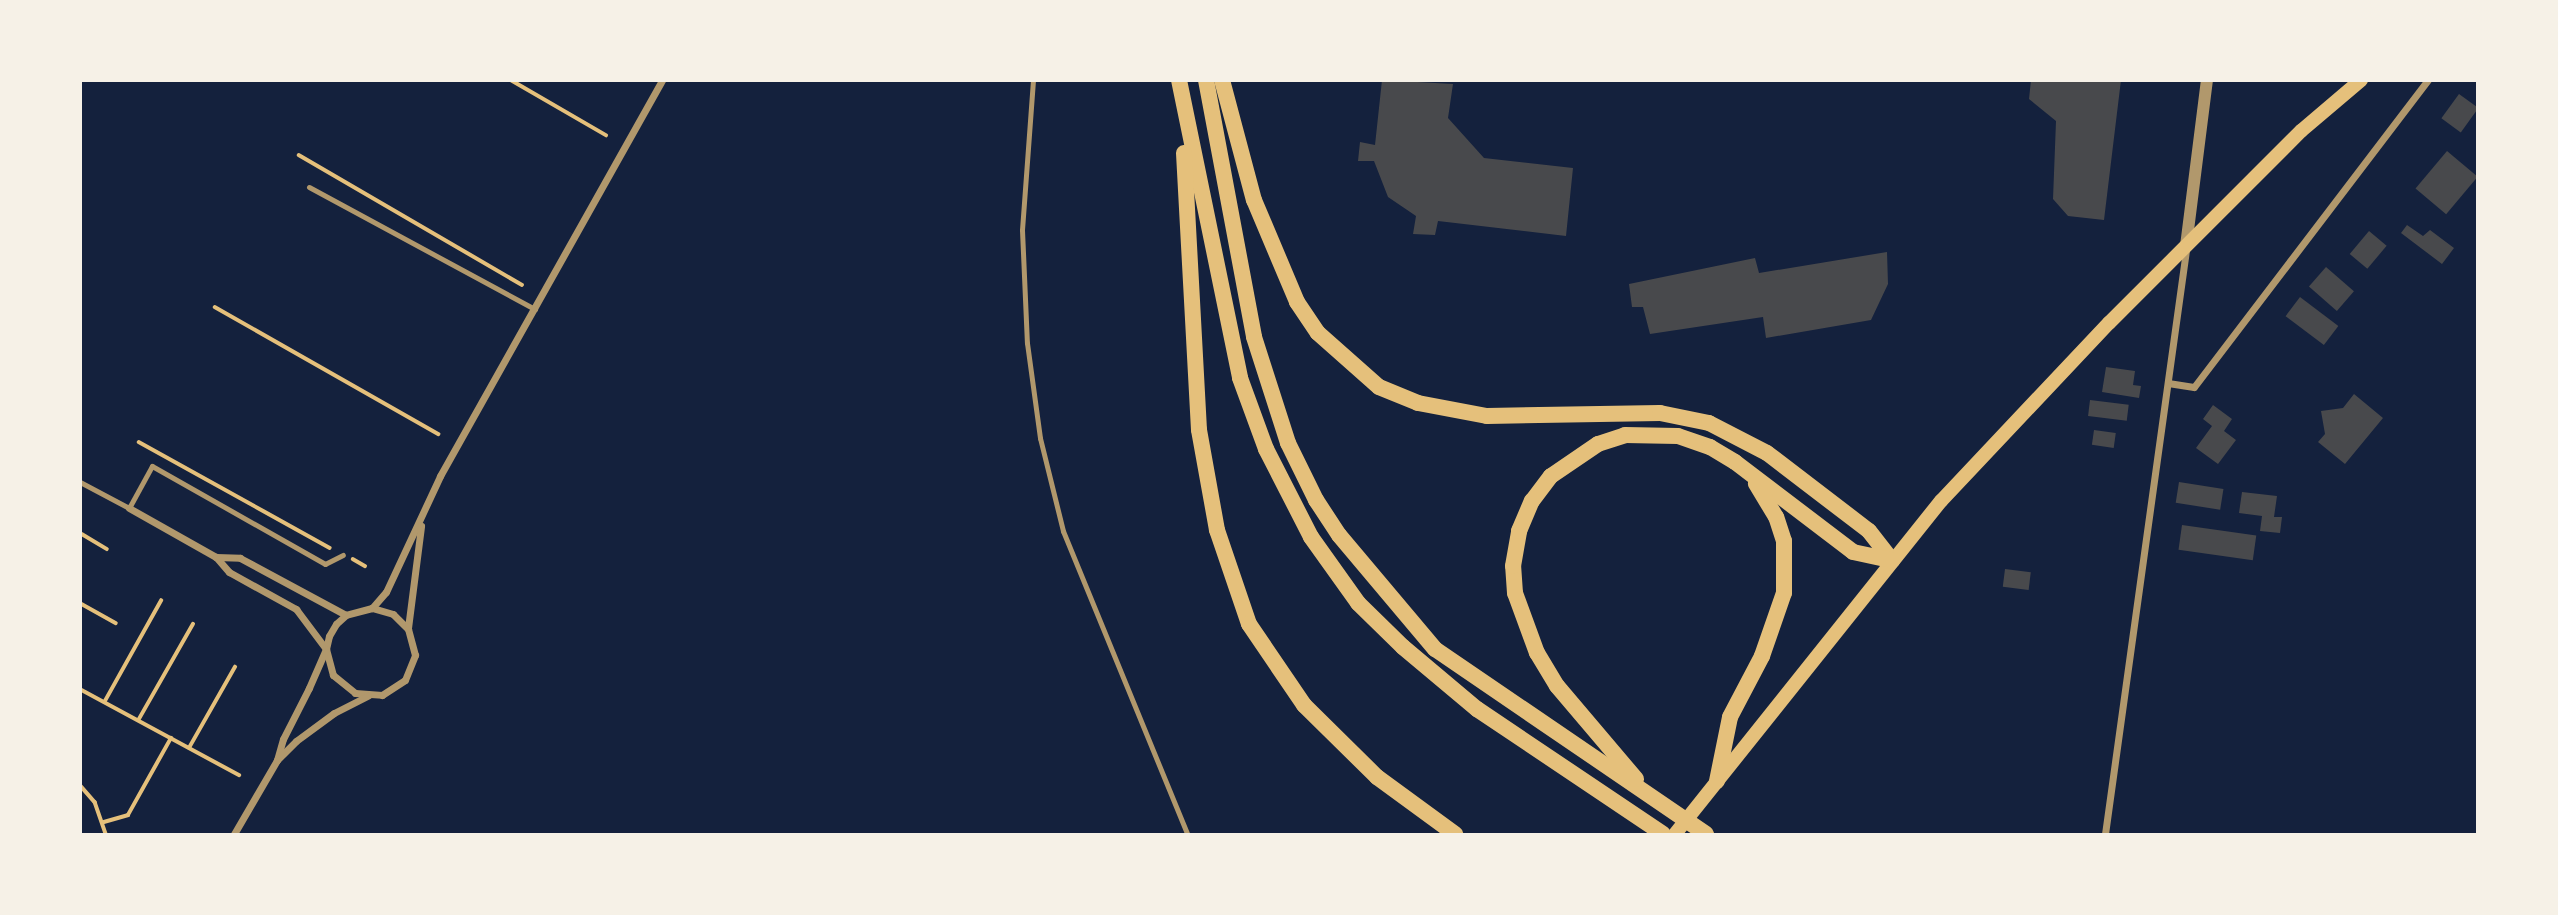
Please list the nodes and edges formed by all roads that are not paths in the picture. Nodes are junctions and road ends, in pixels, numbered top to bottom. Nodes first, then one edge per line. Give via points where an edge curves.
1 (662, 80) edge
2 (1033, 80) edge
3 (1178, 80) edge
4 (1206, 80) edge
5 (1222, 80) edge
6 (2207, 80) edge
7 (2361, 80) edge
8 (2428, 80) edge
9 (309, 187) dead end
10 (2186, 246) junction
11 (535, 309) junction
12 (2168, 383) junction
13 (1735, 462) junction
14 (80, 482) edge
15 (129, 508) junction
16 (421, 522) junction
17 (343, 555) road end
18 (216, 556) junction
19 (1892, 561) junction
20 (372, 608) junction
21 (346, 615) junction
22 (408, 629) junction
23 (326, 649) junction
24 (368, 696) junction
25 (277, 760) junction
26 (1717, 781) junction
27 (1644, 790) junction
28 (1656, 830) edge
29 (234, 835) edge
30 (1187, 835) edge
31 (1455, 835) edge
32 (1675, 835) edge
33 (1706, 835) edge
34 (2105, 835) edge

1 - 11 street
2 - 30 lane via 1021,230 1027,343 1040,439 1063,531
3 - 28 main road via 1240,378 1266,449 1311,537 1358,603 1403,647 1478,709
3 - 31 main road via 1199,430 1217,530 1249,624 1304,705 1377,777
4 - 27 main road via 1254,337 1288,443 1316,500 1339,535 1435,649
5 - 19 main road via 1254,200 1279,265 1318,333 1379,387 1418,403 1488,416 1660,413 1709,423 1767,453 1869,531
6 - 10 street
7 - 10 main road via 2301,131
8 - 12 street via 2194,387
9 - 11 lane
10 - 12 street
10 - 19 main road via 1941,501
11 - 16 street via 440,476
12 - 34 street
13 - 19 main road via 1853,552
13 - 26 main road via 1764,494 1776,517 1787,568 1778,617 1730,717
13 - 27 main road via 1710,446 1678,436 1625,435 1598,444 1551,476 1532,501 1519,531 1513,566 1515,593 1537,653 1557,686
14 - 15 lane
15 - 17 lane via 152,466 325,564
15 - 18 street
16 - 20 street via 386,592
16 - 22 street
18 - 21 street via 240,558
18 - 23 street via 229,572 296,609
19 - 26 main road
20 - 21 street
20 - 22 street via 393,614
21 - 23 street via 336,624
22 - 24 street via 415,655 405,680 382,695
23 - 24 street via 338,681
23 - 25 street
24 - 25 street via 312,727
25 - 29 street
26 - 32 main road
27 - 33 main road

